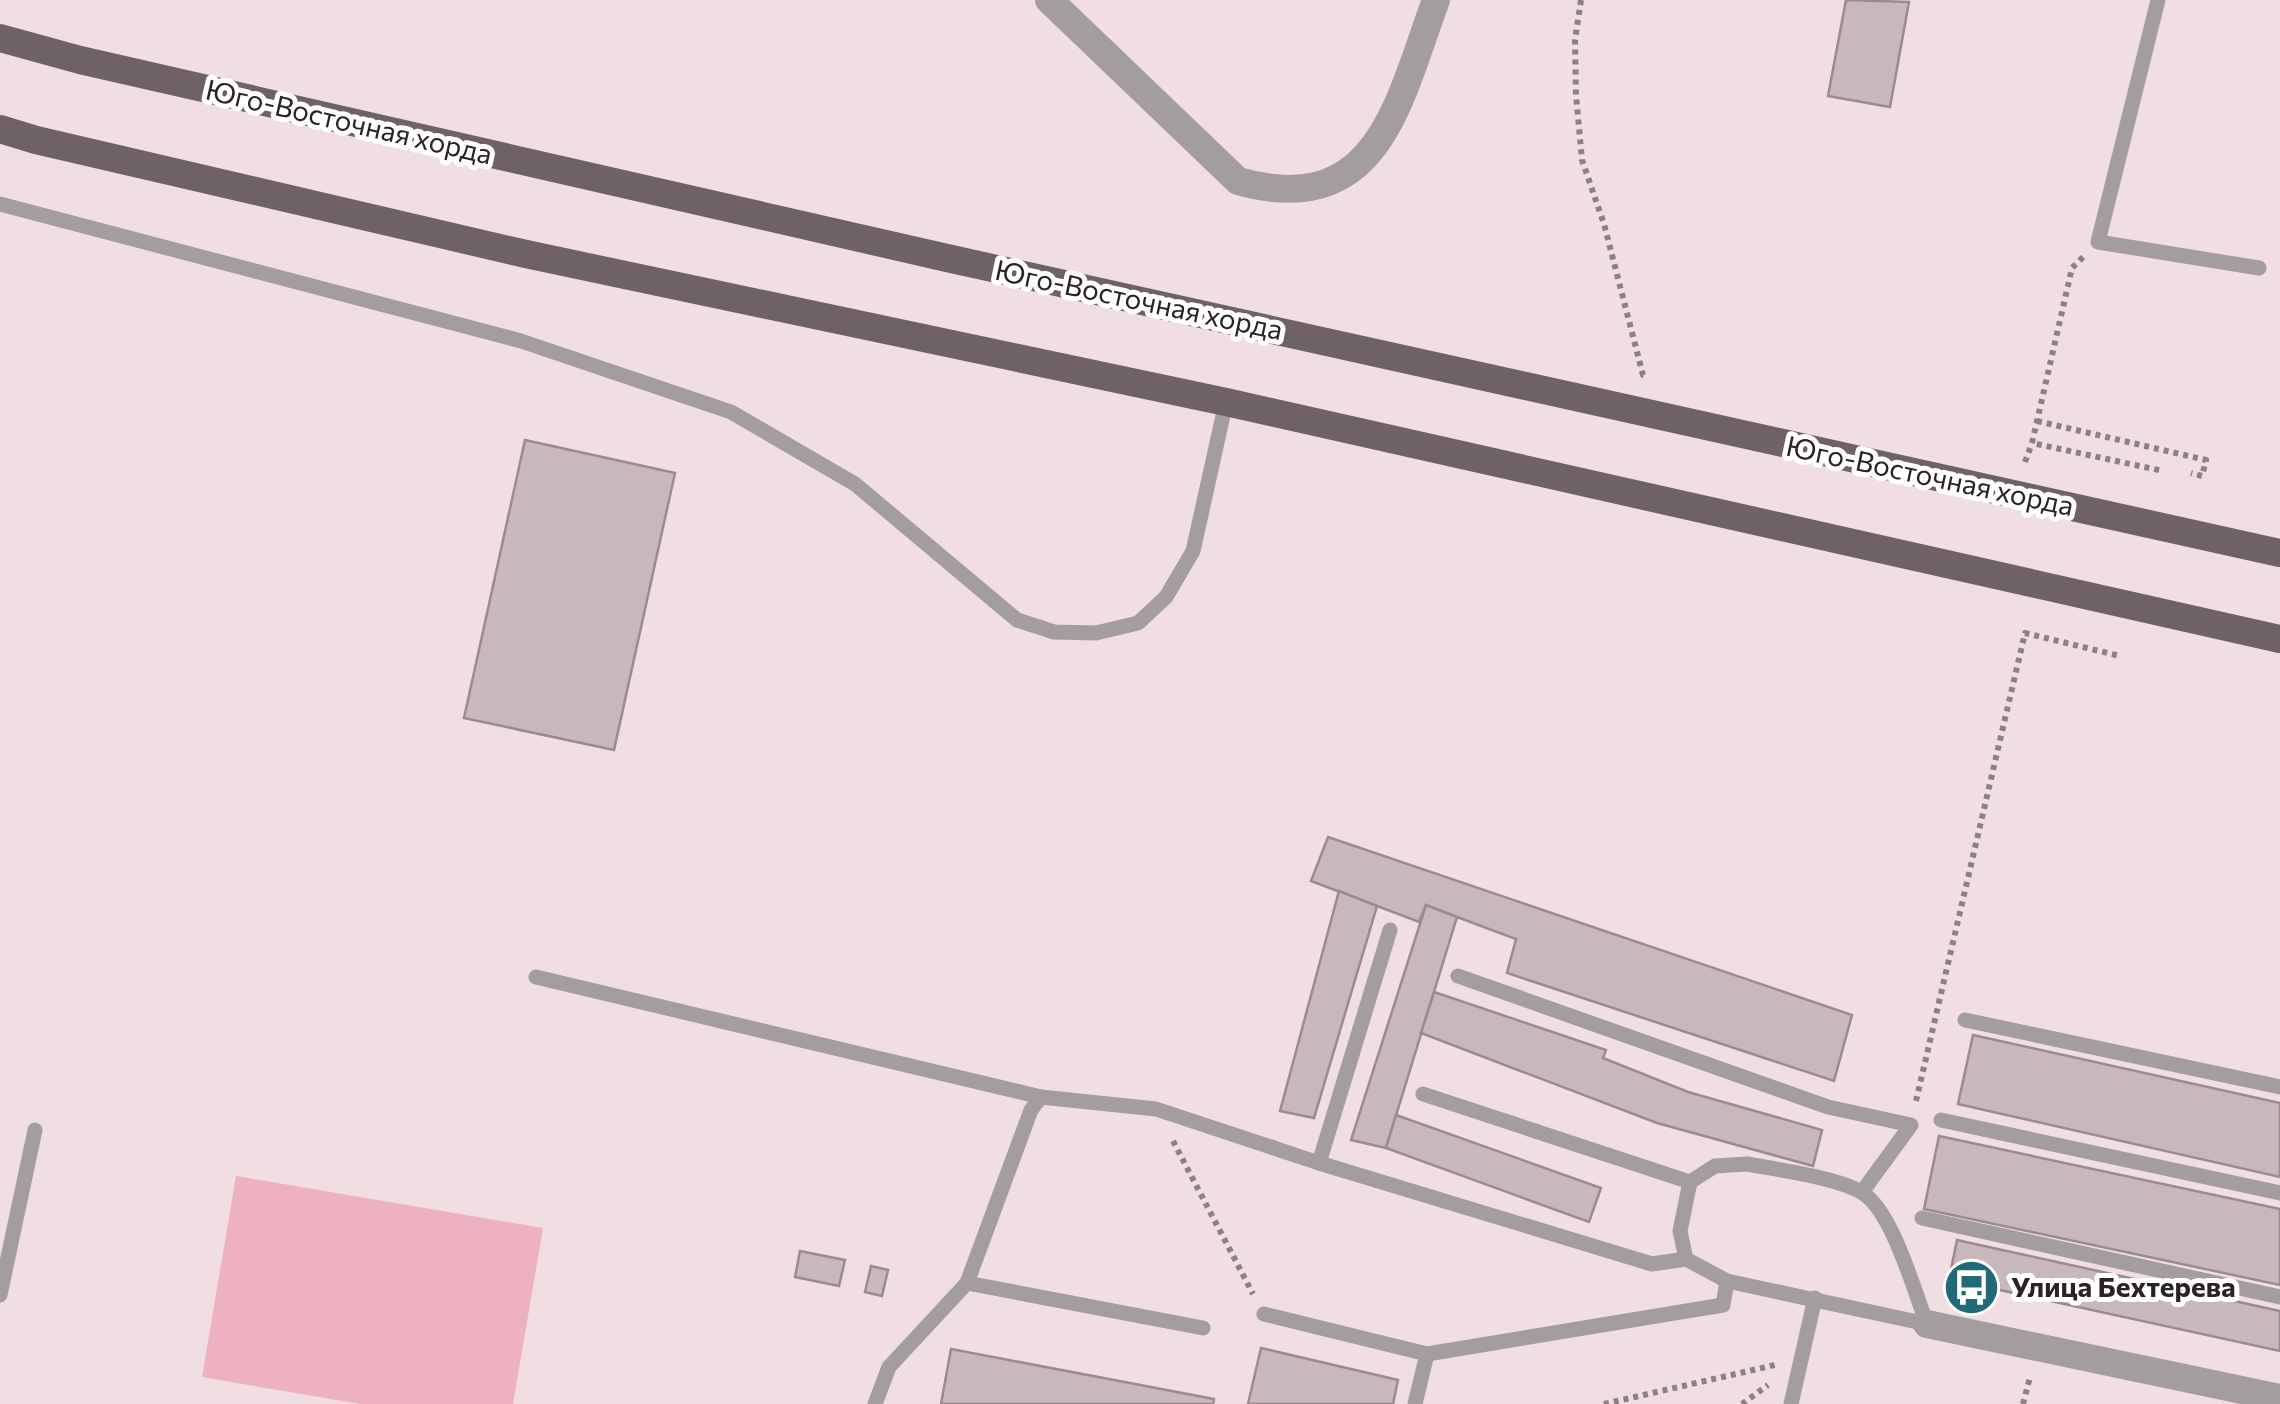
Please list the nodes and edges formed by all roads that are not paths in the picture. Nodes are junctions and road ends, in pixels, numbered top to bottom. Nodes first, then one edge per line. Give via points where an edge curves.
1 (1049, 0) edge
2 (1436, 0) edge
3 (2158, 0) edge
4 (0, 38) edge
5 (0, 128) edge
6 (0, 204) edge
7 (2259, 268) dead end
8 (1226, 402) junction
9 (2280, 553) edge
10 (2280, 639) edge
11 (1390, 930) dead end
12 (1458, 976) dead end
13 (536, 977) dead end
14 (1965, 1020) dead end
15 (2280, 1087) edge
16 (1423, 1094) dead end
17 (1041, 1097) junction
18 (1942, 1120) dead end
19 (36, 1130) dead end
20 (1319, 1163) junction
21 (1690, 1182) junction
22 (1862, 1192) junction
23 (2280, 1193) edge
24 (1922, 1218) dead end
25 (1686, 1258) junction
26 (1727, 1280) junction
27 (968, 1283) junction
28 (0, 1295) edge
29 (2280, 1296) edge
30 (1815, 1298) junction
31 (1264, 1314) road end
32 (1927, 1324) junction
33 (1203, 1328) dead end
34 (1426, 1354) junction
35 (2280, 1398) edge
36 (875, 1404) edge
37 (1416, 1404) edge
38 (1791, 1404) edge

1 - 2 street via 1238,181 1272,191 1312,188 1348,175 1378,144
3 - 7 lane via 2098,242
4 - 9 main road, Юго-Восточная хорда via 928,254
5 - 8 main road via 526,254
6 - 8 lane via 521,341 731,412 856,484 1017,620 1054,632 1138,624 1166,598 1193,551
8 - 10 main road
11 - 20 lane
12 - 22 lane via 1828,1107 1911,1125
13 - 17 lane
14 - 15 lane
16 - 21 lane
17 - 20 lane via 1156,1109
17 - 27 lane
18 - 23 lane
19 - 28 lane
20 - 25 lane via 1652,1264
21 - 22 lane via 1716,1166 1747,1164
21 - 25 lane via 1680,1231
22 - 32 lane via 1882,1212
24 - 29 lane
25 - 26 lane
26 - 30 lane
26 - 34 lane via 1723,1305
27 - 33 lane
27 - 36 lane via 889,1367
30 - 32 lane
30 - 38 lane
31 - 34 lane
32 - 35 street
34 - 37 lane

